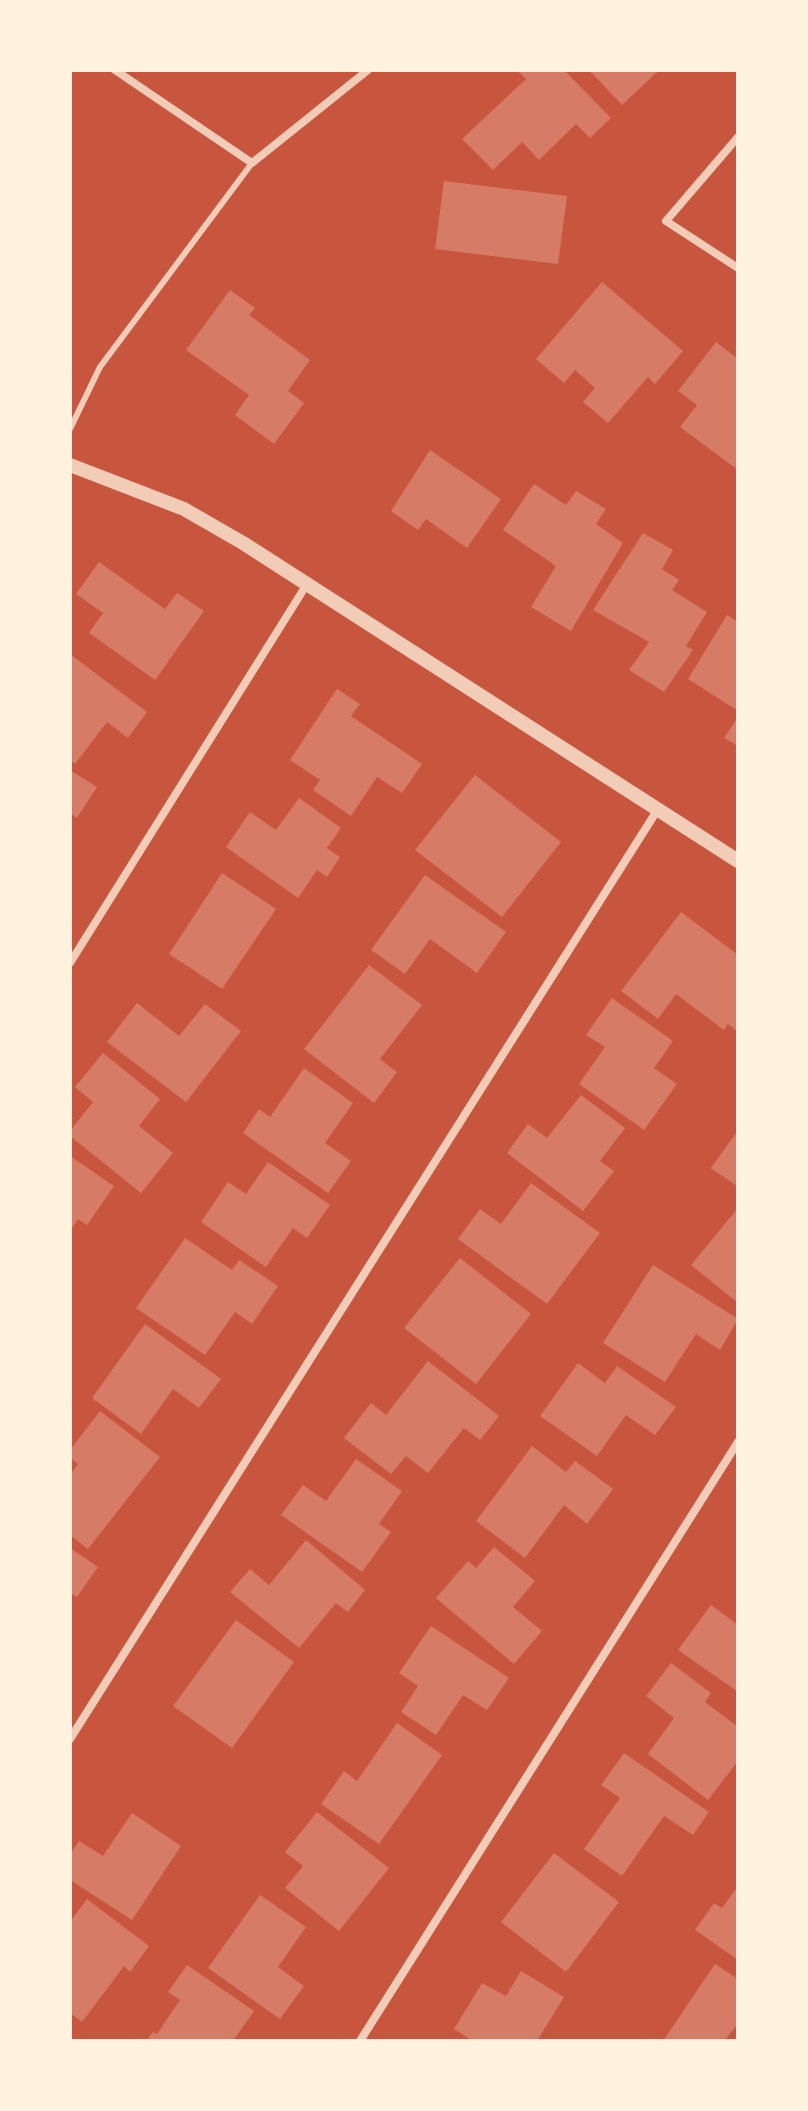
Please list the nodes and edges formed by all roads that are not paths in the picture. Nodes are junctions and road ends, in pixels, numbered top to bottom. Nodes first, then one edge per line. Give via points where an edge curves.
1 (115, 70) edge
2 (368, 70) edge
3 (738, 137) edge
4 (252, 163) junction
5 (738, 268) edge
6 (70, 429) edge
7 (70, 465) edge
8 (307, 584) junction
9 (658, 809) junction
10 (738, 861) edge
11 (70, 963) edge
12 (738, 1442) edge
13 (70, 1739) edge
14 (360, 2041) edge

1 - 4 street
2 - 4 street
3 - 5 street via 666,221
4 - 6 lane via 100,367
7 - 8 street via 184,509
8 - 9 street
8 - 11 street
9 - 10 street
9 - 13 street
12 - 14 street

